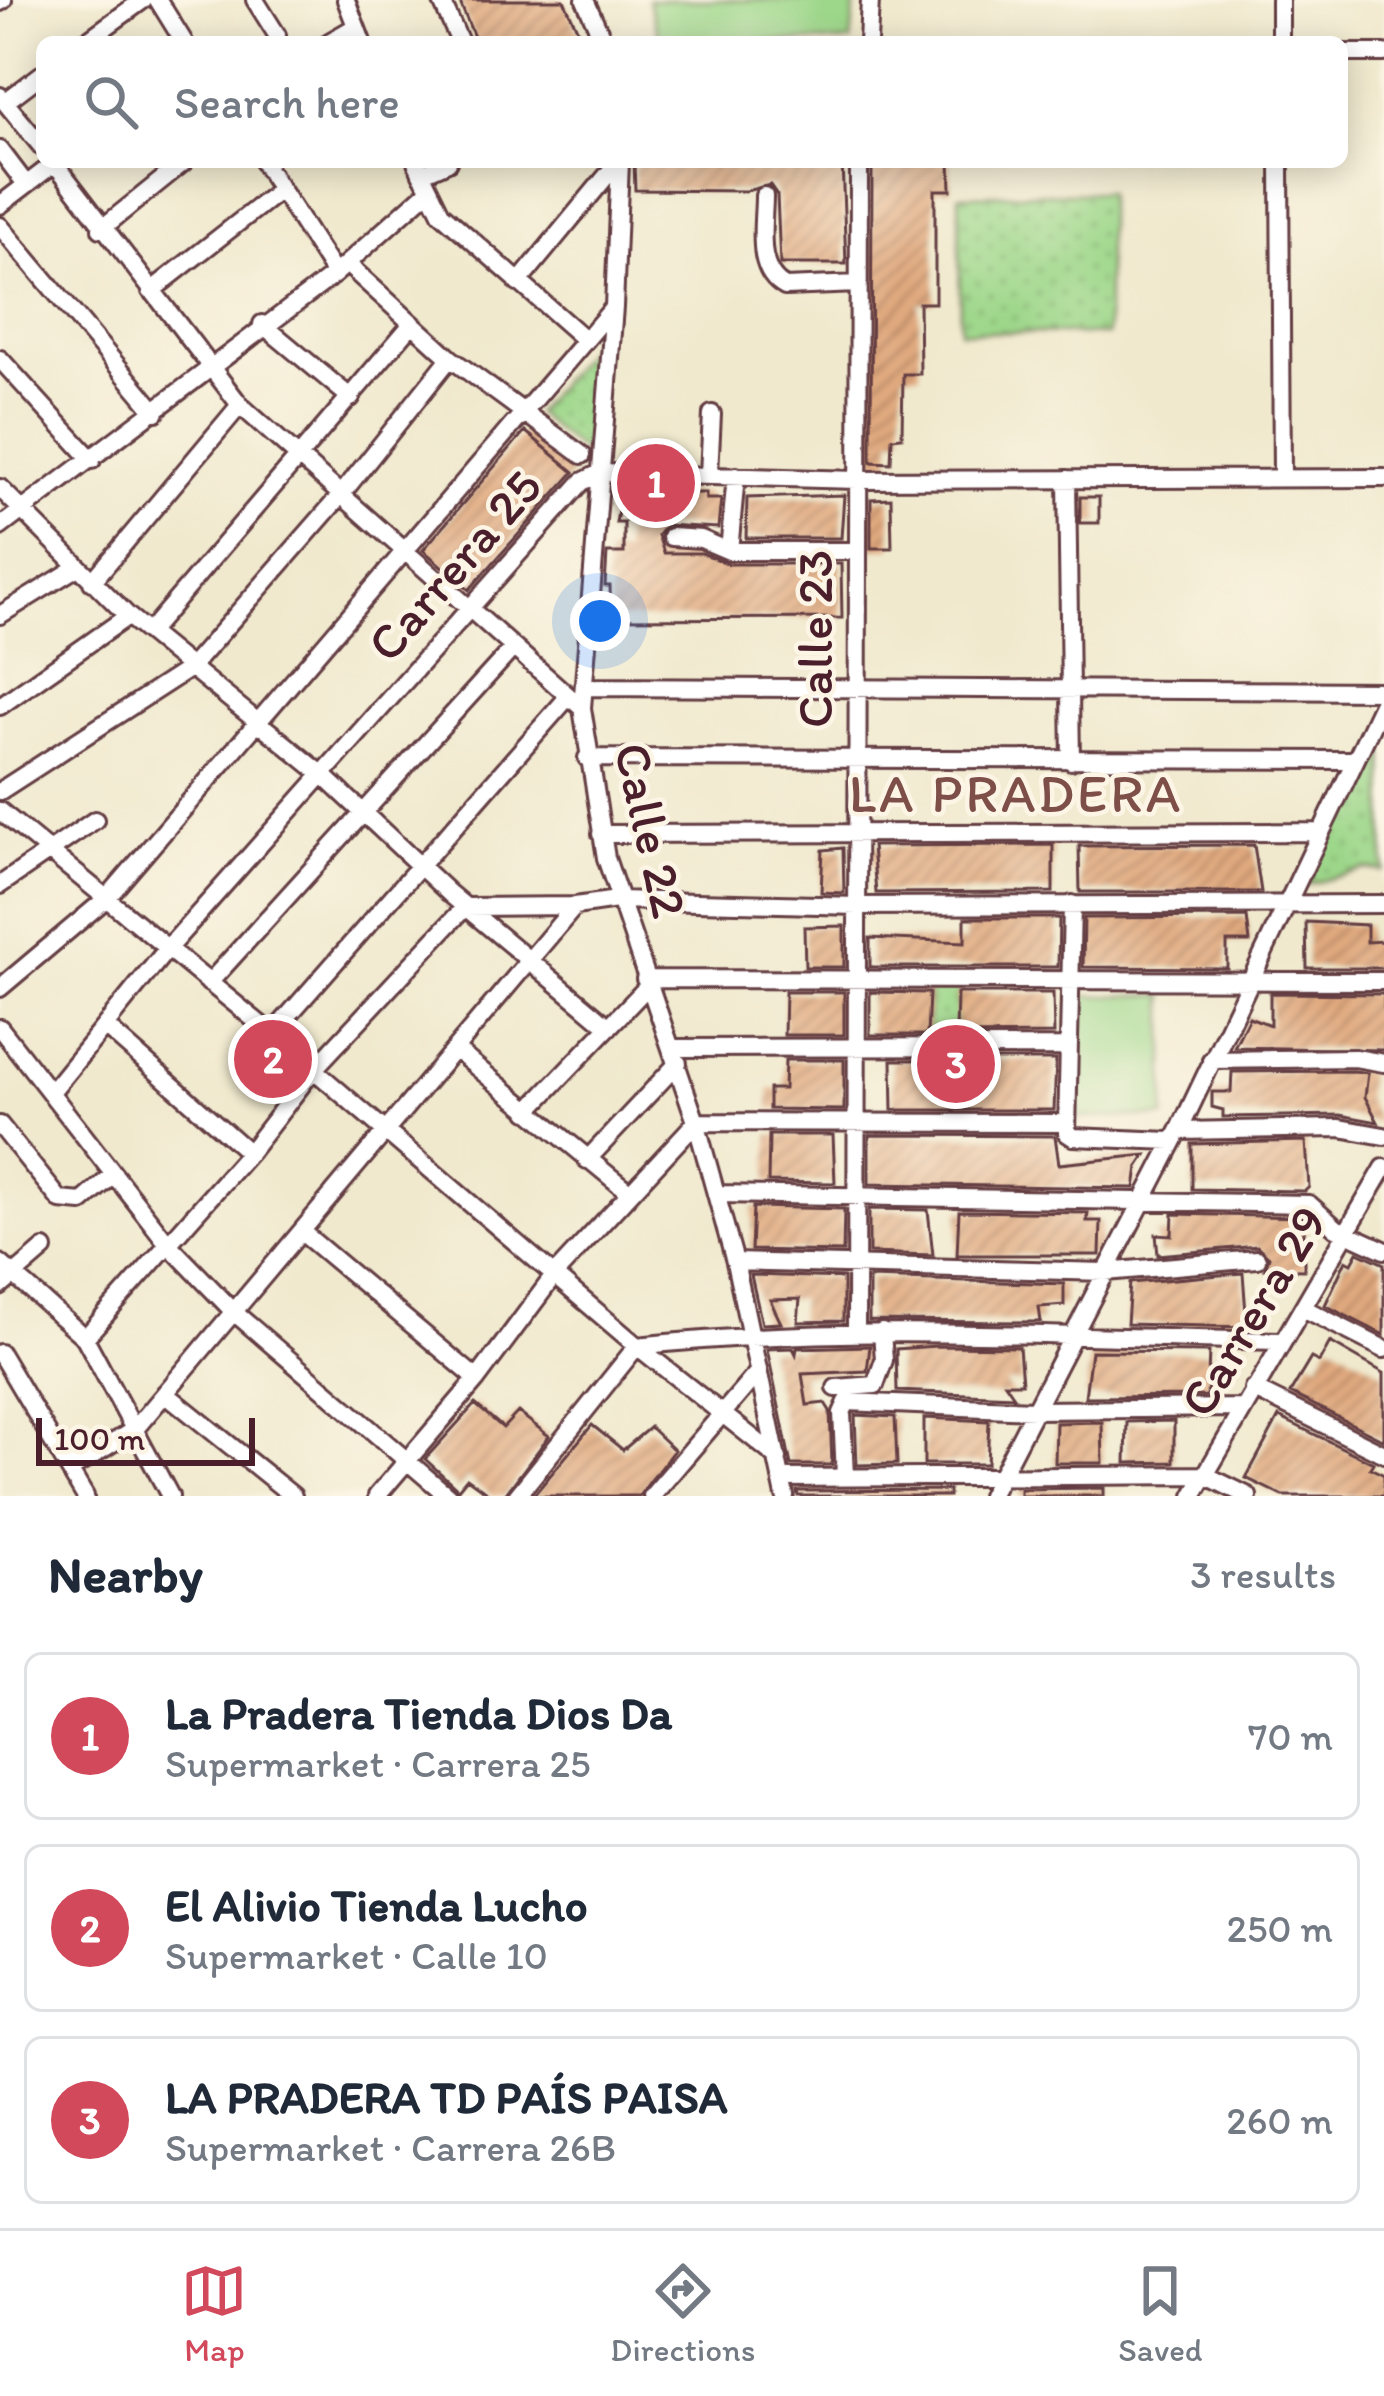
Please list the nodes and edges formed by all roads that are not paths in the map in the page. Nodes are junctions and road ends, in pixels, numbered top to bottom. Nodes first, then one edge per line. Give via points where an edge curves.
1 (143, 0) edge
2 (158, 0) edge
3 (255, 0) edge
4 (346, 0) edge
5 (441, 0) edge
6 (584, 0) edge
7 (870, 0) edge
8 (1280, 0) edge
9 (277, 35) dead end
10 (358, 35) edge
11 (93, 36) edge
12 (180, 36) edge
13 (457, 36) edge
14 (601, 36) edge
15 (868, 36) edge
16 (1280, 36) edge
17 (1348, 53) edge
18 (1384, 53) edge
19 (36, 78) edge
20 (3, 99) edge
21 (36, 140) edge
22 (0, 150) edge
23 (46, 168) edge
24 (59, 168) edge
25 (177, 168) edge
26 (267, 168) edge
27 (614, 168) edge
28 (619, 168) edge
29 (859, 168) edge
30 (1280, 168) edge
31 (422, 176) edge
32 (25, 183) junction
33 (280, 190) junction
34 (764, 196) dead end
35 (0, 206) edge
36 (0, 226) edge
37 (101, 229) junction
38 (341, 269) junction
39 (518, 283) junction
40 (858, 284) junction
41 (151, 291) junction
42 (614, 308) junction
43 (262, 324) junction
44 (412, 324) junction
45 (583, 338) junction
46 (450, 358) junction
47 (0, 359) edge
48 (207, 367) junction
49 (351, 398) junction
50 (240, 405) junction
51 (524, 410) junction
52 (156, 412) junction
53 (712, 414) dead end
54 (582, 455) dead end
55 (295, 456) junction
56 (92, 460) junction
57 (600, 473) junction
58 (709, 474) junction
59 (736, 476) junction
60 (1282, 477) junction
61 (1384, 478) edge
62 (1067, 479) junction
63 (857, 480) junction
64 (0, 488) edge
65 (340, 496) junction
66 (22, 512) junction
67 (0, 527) edge
68 (671, 537) dead end
69 (729, 551) junction
70 (855, 551) junction
71 (401, 552) junction
72 (76, 568) junction
73 (92, 582) junction
74 (469, 612) junction
75 (0, 615) edge
76 (128, 616) junction
77 (149, 632) junction
78 (511, 650) junction
79 (190, 668) junction
80 (855, 690) junction
81 (1070, 690) junction
82 (1384, 691) edge
83 (578, 697) junction
84 (1384, 700) edge
85 (0, 706) edge
86 (258, 724) junction
87 (587, 758) junction
88 (1353, 760) junction
89 (1071, 761) junction
90 (856, 762) junction
91 (324, 776) junction
92 (0, 791) edge
93 (0, 811) edge
94 (363, 813) junction
95 (95, 820) dead end
96 (856, 831) junction
97 (1316, 832) junction
98 (601, 834) junction
99 (49, 851) junction
100 (422, 868) junction
101 (0, 885) edge
102 (107, 898) junction
103 (617, 900) junction
104 (1288, 902) junction
105 (1072, 904) junction
106 (1384, 904) edge
107 (575, 906) junction
108 (858, 906) junction
109 (465, 907) junction
110 (168, 949) junction
111 (532, 961) junction
112 (858, 977) junction
113 (1384, 981) edge
114 (647, 982) junction
115 (1075, 982) junction
116 (209, 983) junction
117 (1249, 983) junction
118 (0, 988) edge
119 (106, 1027) junction
120 (609, 1027) junction
121 (0, 1028) edge
122 (272, 1034) junction
123 (1068, 1047) junction
124 (456, 1050) junction
125 (859, 1051) junction
126 (674, 1056) junction
127 (1211, 1060) junction
128 (1384, 1063) edge
129 (314, 1070) junction
130 (50, 1092) junction
131 (528, 1111) junction
132 (696, 1122) junction
133 (855, 1123) junction
134 (0, 1125) edge
135 (384, 1129) junction
136 (1070, 1130) junction
137 (1175, 1136) junction
138 (1384, 1136) edge
139 (249, 1153) junction
140 (587, 1160) junction
141 (1384, 1168) edge
142 (112, 1176) junction
143 (630, 1193) junction
144 (853, 1193) junction
145 (716, 1194) junction
146 (1140, 1204) junction
147 (1350, 1232) junction
148 (303, 1234) junction
149 (169, 1245) junction
150 (44, 1249) dead end
151 (1384, 1250) edge
152 (1257, 1259) dead end
153 (735, 1262) junction
154 (856, 1265) junction
155 (1105, 1272) junction
156 (556, 1273) junction
157 (4, 1276) edge
158 (1303, 1308) junction
159 (235, 1313) junction
160 (856, 1332) junction
161 (882, 1332) junction
162 (750, 1334) junction
163 (1074, 1337) junction
164 (85, 1338) junction
165 (1281, 1341) junction
166 (637, 1346) junction
167 (1384, 1349) edge
168 (0, 1353) edge
169 (758, 1372) junction
170 (477, 1379) junction
171 (836, 1388) dead end
172 (1253, 1389) junction
173 (165, 1393) junction
174 (1244, 1408) junction
175 (1034, 1410) junction
176 (718, 1412) junction
177 (135, 1429) junction
178 (1384, 1454) edge
179 (778, 1458) junction
180 (407, 1460) junction
181 (70, 1469) junction
182 (1001, 1475) junction
183 (1205, 1475) junction
184 (844, 1476) junction
185 (784, 1487) edge
186 (82, 1491) edge
187 (61, 1496) edge
188 (170, 1496) edge
189 (292, 1496) edge
190 (376, 1496) edge
191 (448, 1496) edge
192 (517, 1496) edge
193 (652, 1496) edge
194 (990, 1496) edge
195 (1193, 1496) edge
196 (1248, 1496) edge

1 - 11 street
2 - 12 street
3 - 9 street
4 - 10 street
5 - 13 street
6 - 14 street
7 - 15 street
8 - 16 street
17 - 18 street
19 - 20 street
20 - 21 street
22 - 32 street
23 - 32 street
24 - 37 street
25 - 37 street
26 - 33 street
27 - 39 street
28 - 42 street, Calle 22
29 - 40 street, Calle 23
30 - 60 street
31 - 38 street
31 - 39 street via 441,213
32 - 35 street
33 - 38 street
33 - 41 street
34 - 40 street via 765,269 776,282
36 - 52 street
37 - 41 street
38 - 43 street
38 - 44 street
39 - 45 street
40 - 63 street, Calle 23
41 - 48 street
42 - 45 street
42 - 57 street, Calle 22
43 - 48 street
43 - 49 street
44 - 46 street
44 - 49 street
45 - 51 street
46 - 51 street
46 - 65 street
47 - 56 street
48 - 50 street
48 - 52 street
49 - 55 street
50 - 55 street
50 - 73 street
51 - 54 street
51 - 71 street
52 - 56 street
53 - 58 street
55 - 65 street
55 - 77 street
56 - 66 street
57 - 58 street, Carrera 25
57 - 74 street, Carrera 25 via 582,482
57 - 83 street, Calle 22
58 - 59 street, Carrera 25
59 - 63 street, Carrera 25
59 - 69 street
60 - 61 street, Carrera 25
60 - 62 street, Carrera 25
62 - 63 street, Carrera 25
62 - 81 street
63 - 70 street, Calle 23
64 - 66 street
65 - 71 street
65 - 79 street
66 - 67 street
66 - 72 street
68 - 69 street via 701,538
69 - 70 street
70 - 80 street, Calle 23
71 - 74 street
71 - 86 street
72 - 73 street
72 - 75 street
73 - 76 street
74 - 78 street
74 - 91 street, Carrera 25
76 - 77 street
76 - 85 street
77 - 79 street
78 - 83 street
78 - 94 street
79 - 86 street
79 - 92 street
80 - 81 street
80 - 83 street
80 - 90 street, Calle 23
81 - 82 street
81 - 89 street
83 - 87 street, Calle 22
83 - 100 street
84 - 88 street
86 - 91 street
86 - 102 street
87 - 90 street
87 - 98 street, Calle 22
88 - 89 street
88 - 97 street
89 - 90 street
90 - 96 street, Calle 23
91 - 94 street
91 - 110 street, Carrera 25
93 - 99 street
94 - 100 street
94 - 116 street
95 - 99 street
96 - 97 street
96 - 98 street
96 - 108 street, Calle 23
97 - 104 street
98 - 103 street, Calle 22
99 - 101 street
99 - 102 street
100 - 109 street
100 - 122 street
102 - 110 street
102 - 118 street
103 - 107 street
103 - 108 street
103 - 114 street, Calle 22
104 - 105 street
104 - 106 street
104 - 117 street
105 - 108 street
105 - 115 street
107 - 109 street
107 - 111 street
108 - 112 street, Calle 23
109 - 111 street
109 - 129 street
110 - 116 street
110 - 119 street, Carrera 25
111 - 120 street
111 - 124 street
112 - 114 street
112 - 115 street
112 - 125 street, Calle 23
113 - 117 street
114 - 120 street
114 - 126 street, Calle 22
115 - 117 street
115 - 123 street
116 - 122 street
117 - 127 street
119 - 130 street, Carrera 25
119 - 139 street
120 - 131 street
121 - 130 street
122 - 129 street
123 - 125 street
123 - 136 street
124 - 131 street
124 - 135 street
125 - 126 street
125 - 133 street, Calle 23
126 - 132 street, Calle 22
126 - 140 street
127 - 128 street
127 - 137 street
129 - 135 street
129 - 139 street
130 - 142 street
131 - 140 street
132 - 133 street
132 - 143 street
132 - 145 street, Calle 22
133 - 136 street
133 - 144 street, Calle 23
134 - 142 street via 60,1200 82,1202
135 - 148 street
135 - 156 street
136 - 137 street
137 - 138 street via 1340,1128
137 - 146 street
139 - 149 street
140 - 143 street
141 - 147 street, Carrera 29
142 - 149 street
143 - 156 street
144 - 145 street
144 - 146 street
144 - 154 street, Calle 23
145 - 153 street, Calle 22
146 - 147 street via 1309,1204
146 - 155 street
147 - 151 street
147 - 158 street, Carrera 29
148 - 159 street
148 - 170 street
149 - 159 street
149 - 164 street
150 - 157 street
152 - 155 street
153 - 154 street
153 - 162 street, Calle 22
154 - 155 street
154 - 160 street, Calle 23
155 - 163 street
156 - 166 street
156 - 170 street
157 - 164 street
158 - 165 street, Carrera 29
158 - 167 street
159 - 173 street
159 - 180 street
160 - 161 street
160 - 162 street
161 - 163 street
161 - 171 street via 875,1385
162 - 166 street
162 - 169 street, Calle 22
163 - 165 street
163 - 175 street
164 - 177 street
165 - 172 street, Carrera 29
166 - 176 street
166 - 192 street
168 - 181 street
169 - 176 street
169 - 179 street, Calle 22
170 - 180 street
172 - 174 street, Carrera 29
172 - 178 street
173 - 177 street
173 - 189 street
174 - 175 street
174 - 183 street, Carrera 29
175 - 182 street
175 - 184 street via 848,1402
176 - 179 street
176 - 193 street
177 - 181 street
177 - 188 street
179 - 185 street, Calle 22
180 - 190 street
180 - 191 street
181 - 186 street
182 - 183 street
182 - 184 street
182 - 194 street
183 - 195 street, Carrera 29
183 - 196 street
184 - 185 street
186 - 187 street

